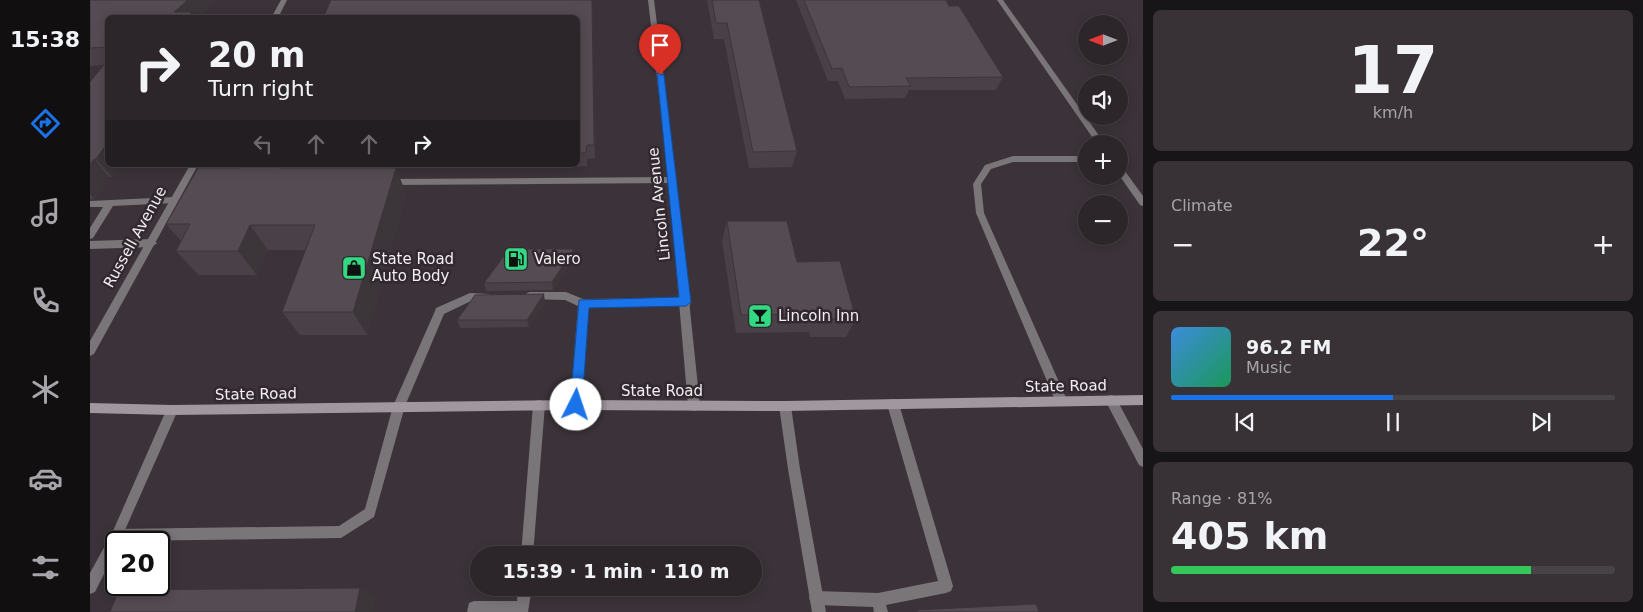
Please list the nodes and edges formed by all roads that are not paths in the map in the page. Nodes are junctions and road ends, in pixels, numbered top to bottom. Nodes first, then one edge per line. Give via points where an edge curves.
1 (284, 0) edge
2 (651, 0) edge
3 (1000, 0) edge
4 (276, 15) edge
5 (1095, 135) edge
6 (1078, 159) edge
7 (193, 167) edge
8 (672, 180) junction
9 (385, 182) edge
10 (1128, 182) edge
11 (174, 200) junction
12 (110, 203) junction
13 (1143, 203) edge
14 (90, 204) edge
15 (90, 236) edge
16 (152, 243) junction
17 (90, 245) edge
18 (499, 296) edge
19 (518, 296) edge
20 (686, 302) junction
21 (583, 303) junction
22 (90, 351) edge
23 (1061, 400) junction
24 (1111, 400) junction
25 (1143, 400) edge
26 (893, 404) junction
27 (539, 405) junction
28 (576, 405) junction
29 (399, 406) junction
30 (694, 406) junction
31 (786, 406) junction
32 (90, 408) edge
33 (172, 410) junction
34 (1143, 460) edge
35 (119, 531) edge
36 (170, 534) edge
37 (528, 546) edge
38 (105, 558) edge
39 (90, 587) edge
40 (524, 596) edge
41 (816, 598) junction
42 (880, 606) edge
43 (474, 612) edge
44 (819, 612) edge

1 - 4 street
2 - 8 street, Lincoln Avenue
3 - 5 street
6 - 23 street via 1013,159 988,167 976,184 980,213
7 - 11 street, Russell Avenue via 188,184
8 - 9 street
8 - 20 street, Lincoln Avenue
10 - 13 street
11 - 12 street
11 - 16 street, Russell Avenue
12 - 14 street
12 - 15 street
16 - 17 street
16 - 22 street, Russell Avenue
18 - 29 street via 470,297 440,311
19 - 21 street via 566,296
20 - 21 street
20 - 30 street, Lincoln Avenue
21 - 28 street
23 - 24 main road, State Road
23 - 26 main road, State Road
24 - 25 main road, State Road
24 - 34 street
26 - 31 main road, State Road
26 - 42 street via 946,586
27 - 28 main road, State Road
27 - 29 main road, State Road
27 - 37 street
28 - 30 main road, State Road
29 - 33 main road, State Road
29 - 36 street via 370,513 341,532
30 - 31 main road, State Road
31 - 41 street
32 - 33 main road, State Road
33 - 35 street
38 - 39 street
40 - 43 street via 523,608 474,608
41 - 42 street
41 - 44 street

